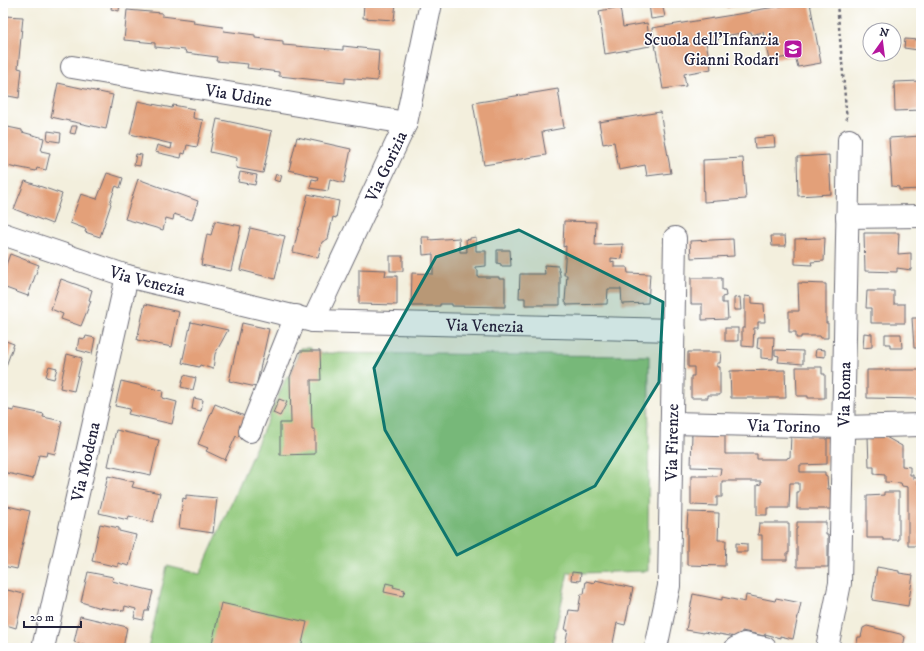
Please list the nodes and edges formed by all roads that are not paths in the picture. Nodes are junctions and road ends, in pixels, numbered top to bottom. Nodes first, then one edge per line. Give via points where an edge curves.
1 (431, 3) edge
2 (72, 67) dead end
3 (406, 123) junction
4 (849, 140) road end
5 (921, 216) edge
6 (847, 217) junction
7 (3, 234) edge
8 (675, 238) dead end
9 (127, 276) junction
10 (305, 318) junction
11 (674, 330) junction
12 (672, 423) junction
13 (921, 425) edge
14 (843, 427) junction
15 (250, 431) dead end
16 (659, 647) edge
17 (43, 648) edge
18 (736, 648) edge
19 (765, 648) edge
20 (827, 648) edge

1 - 3 street, Via Gorizia
2 - 3 street, Via Udine
3 - 10 street, Via Gorizia
4 - 6 street, Via Roma
5 - 6 street
6 - 14 street, Via Roma
7 - 9 street, Via Venezia
8 - 11 street, Via Firenze
9 - 10 street, Via Venezia
9 - 17 street, Via Modena
10 - 11 street, Via Venezia
10 - 15 street
11 - 12 street, Via Firenze
12 - 14 street, Via Torino
12 - 16 street, Via Firenze via 669,586
13 - 14 street, Via Torino
14 - 20 street, Via Roma via 840,583
18 - 19 street via 744,644

